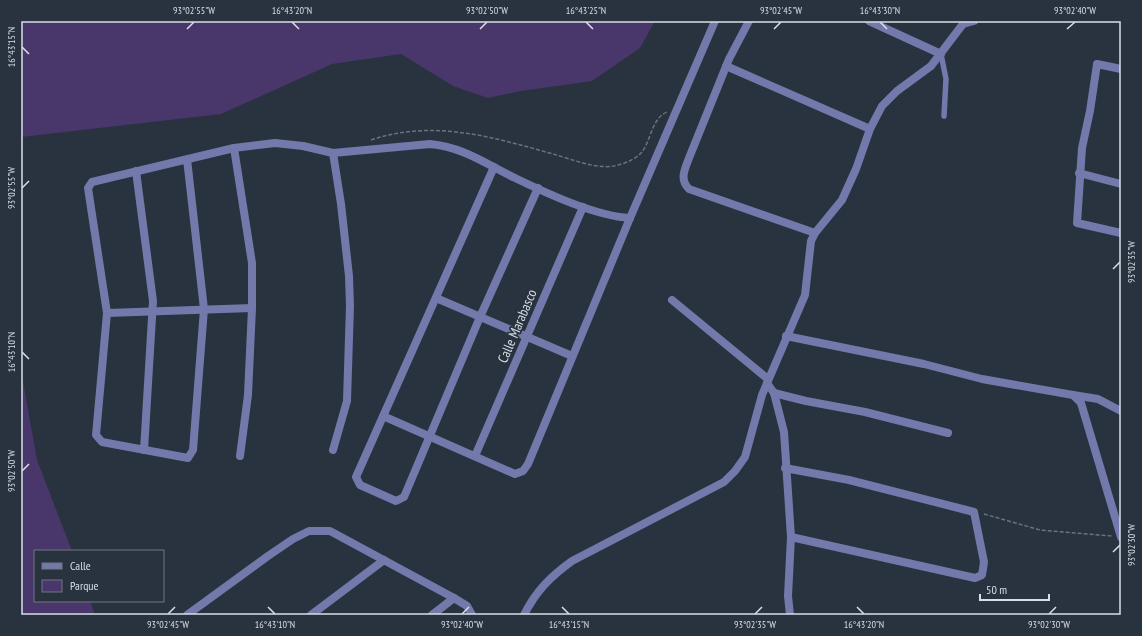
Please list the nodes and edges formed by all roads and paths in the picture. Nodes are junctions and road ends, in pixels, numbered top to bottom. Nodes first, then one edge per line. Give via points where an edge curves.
1 (715, 21) edge
2 (749, 21) edge
3 (869, 21) edge
4 (974, 21) edge
5 (964, 23) edge
6 (942, 54) junction
7 (726, 66) junction
8 (1121, 69) edge
9 (677, 112) junction
10 (944, 116) dead end
11 (870, 129) junction
12 (234, 148) junction
13 (360, 151) junction
14 (333, 153) junction
15 (187, 159) junction
16 (494, 167) junction
17 (136, 171) junction
18 (1079, 173) junction
19 (1121, 184) edge
20 (538, 188) junction
21 (583, 207) junction
22 (630, 218) junction
23 (815, 233) junction
24 (1121, 233) edge
25 (436, 298) junction
26 (672, 300) dead end
27 (252, 308) junction
28 (204, 309) junction
29 (107, 313) junction
30 (153, 313) junction
31 (480, 316) junction
32 (526, 336) junction
33 (786, 336) junction
34 (572, 356) junction
35 (767, 381) junction
36 (774, 392) junction
37 (1073, 394) junction
38 (1121, 411) edge
39 (383, 416) junction
40 (948, 432) dead end
41 (429, 436) junction
42 (144, 450) junction
43 (333, 450) dead end
44 (240, 456) dead end
45 (475, 456) junction
46 (785, 468) junction
47 (974, 512) junction
48 (791, 537) junction
49 (1121, 537) edge
50 (384, 560) junction
51 (454, 598) junction
52 (187, 615) edge
53 (312, 615) edge
54 (432, 615) edge
55 (472, 615) edge
56 (524, 615) edge
57 (790, 615) edge

1 - 9 street
2 - 7 street
3 - 6 street
4 - 5 street
5 - 6 street
6 - 10 lane via 946,79
6 - 11 street via 882,106
7 - 11 street
7 - 23 street via 683,174 684,184 689,189
8 - 18 street via 1097,64
9 - 13 path via 671,111 660,116 642,152 616,166 604,167 453,130 414,132 378,138 365,144
9 - 22 street
11 - 23 street via 842,200
12 - 14 street via 275,143
12 - 15 street
12 - 27 street via 252,263
13 - 14 street
13 - 16 street via 430,144 445,145 469,153
14 - 43 street via 345,238 350,306 347,401
15 - 17 street
15 - 28 street
16 - 20 street
16 - 25 street
17 - 29 street via 92,182 88,188
17 - 30 street
18 - 19 street
18 - 24 street via 1077,223
20 - 21 street
20 - 31 street
21 - 22 street via 611,216
21 - 32 street, Calle Marabasco
22 - 34 street
23 - 33 street via 811,241 805,295
25 - 31 street
25 - 39 street
26 - 35 street
27 - 28 street
27 - 44 street via 248,395
28 - 30 street
28 - 42 street via 193,450 188,458
29 - 30 street
29 - 42 street via 96,435 102,442
30 - 42 street
31 - 32 street
31 - 41 street
32 - 34 street
32 - 45 street, Calle Marabasco
33 - 35 street
33 - 37 street via 924,364 982,379
34 - 45 street via 523,471 515,474
35 - 36 street
35 - 56 street via 745,457 724,482 572,561 550,577 531,600
36 - 40 street
36 - 46 street via 784,432
37 - 38 street via 1098,400
37 - 49 street via 1081,403
39 - 41 street
39 - 41 street via 356,477 360,485 396,501 404,497
41 - 45 street
46 - 47 street via 849,480
46 - 48 street
47 - 48 street via 984,562 982,575 975,578
47 - 49 path via 1040,530
48 - 57 street via 788,596
50 - 51 street
50 - 52 street via 330,531 309,531 268,556
50 - 53 street
51 - 54 street
51 - 55 street via 467,606

